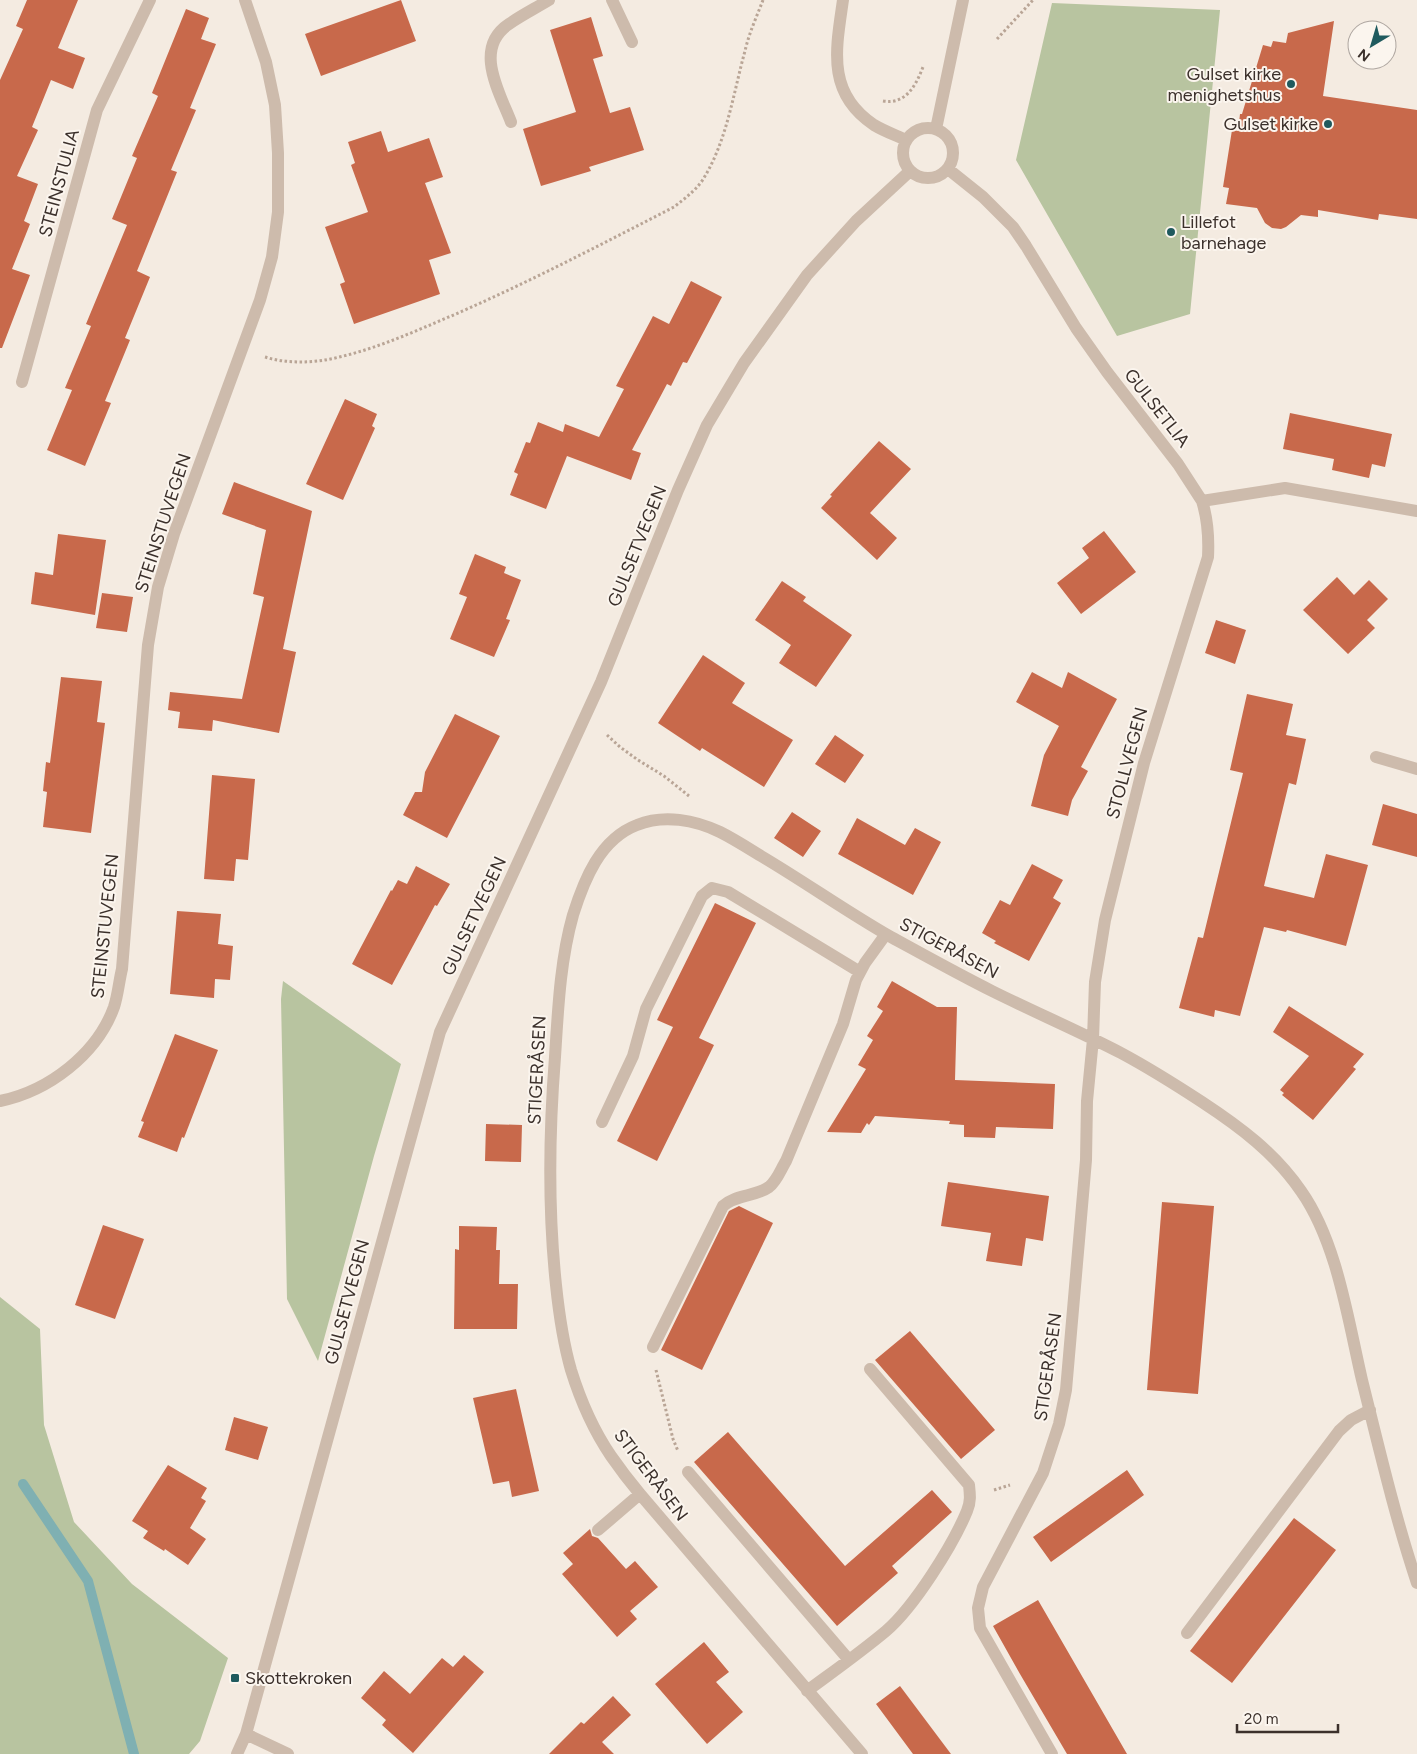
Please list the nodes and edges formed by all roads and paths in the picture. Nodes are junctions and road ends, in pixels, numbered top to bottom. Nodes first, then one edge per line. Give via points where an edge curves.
1 (150, 0) edge
2 (245, 0) edge
3 (549, 0) edge
4 (612, 0) edge
5 (763, 0) edge
6 (844, 0) edge
7 (963, 0) edge
8 (1033, 0) edge
9 (997, 39) dead end
10 (632, 42) dead end
11 (926, 59) dead end
12 (877, 100) dead end
13 (511, 122) dead end
14 (936, 129) junction
15 (906, 140) junction
16 (948, 169) junction
17 (910, 171) junction
18 (241, 349) junction
19 (22, 382) dead end
20 (1202, 501) junction
21 (1417, 511) edge
22 (607, 735) dead end
23 (1376, 757) dead end
24 (1417, 769) edge
25 (696, 822) junction
26 (886, 934) junction
27 (860, 972) junction
28 (1093, 1039) junction
29 (0, 1101) edge
30 (602, 1122) dead end
31 (653, 1347) joint
32 (870, 1369) dead end
33 (1370, 1410) junction
34 (688, 1472) joint
35 (640, 1494) junction
36 (598, 1530) dead end
37 (1417, 1583) edge
38 (1187, 1633) dead end
39 (849, 1660) junction
40 (807, 1691) junction
41 (246, 1734) junction
42 (237, 1754) edge
43 (288, 1754) edge
44 (862, 1754) edge
45 (1052, 1754) edge

1 - 19 street, STEINSTULIA via 97,110
2 - 18 street, STEINSTUVEGEN via 266,62 275,105 278,212 272,257
3 - 13 street via 508,24 498,33 490,50 490,63
4 - 10 street
5 - 18 path via 745,48 720,143 702,181 674,207 480,304 361,351 326,360 301,362 274,360
6 - 15 street via 836,59 842,89 864,118
7 - 14 street
8 - 9 path
11 - 12 path via 910,93 900,100
14 - 15 street via 919,129
14 - 16 street via 951,143 953,156
15 - 17 street via 902,156
16 - 17 street via 933,178 917,176
16 - 20 street, GULSETLIA via 1013,227 1076,328
17 - 41 street, GULSETVEGEN via 856,221 807,275 744,363 707,425 601,682 440,1032
18 - 29 street, STEINSTUVEGEN via 158,587 148,645 122,969 114,1006 102,1034 64,1072 36,1090
20 - 21 street via 1285,488
20 - 28 street, STOLLVEGEN via 1210,536 1208,557 1144,763 1105,920 1095,982
22 - 25 path via 692,798 699,806
23 - 24 street
25 - 26 street, STIGERÅSEN via 741,844
25 - 35 street, STIGERÅSEN via 662,819 636,825 613,839 598,857 574,915 564,957 558,1015 550,1186 553,1261 561,1328 571,1370 586,1409 608,1453
26 - 27 street
26 - 28 street, STIGERÅSEN via 989,990
27 - 30 street via 728,892 712,888 702,896 646,1009 633,1056
27 - 31 street via 843,1024 776,1179 769,1188 730,1200 722,1206
28 - 33 street, STIGERÅSEN via 1164,1078 1261,1144 1304,1194 1318,1222 1343,1292
28 - 45 street, STIGERÅSEN via 1066,1390 1043,1473 984,1587 978,1608 980,1628
31 - 34 path via 656,1375 673,1439
32 - 39 street via 969,1485 970,1497 968,1510 949,1546 921,1589 887,1630
33 - 37 street, STIGERÅSEN
33 - 38 street via 1339,1431
34 - 39 street
35 - 36 street
35 - 40 street, STIGERÅSEN
39 - 40 street
40 - 44 street, STIGERÅSEN
41 - 42 street, GULSETVEGEN
41 - 43 street

